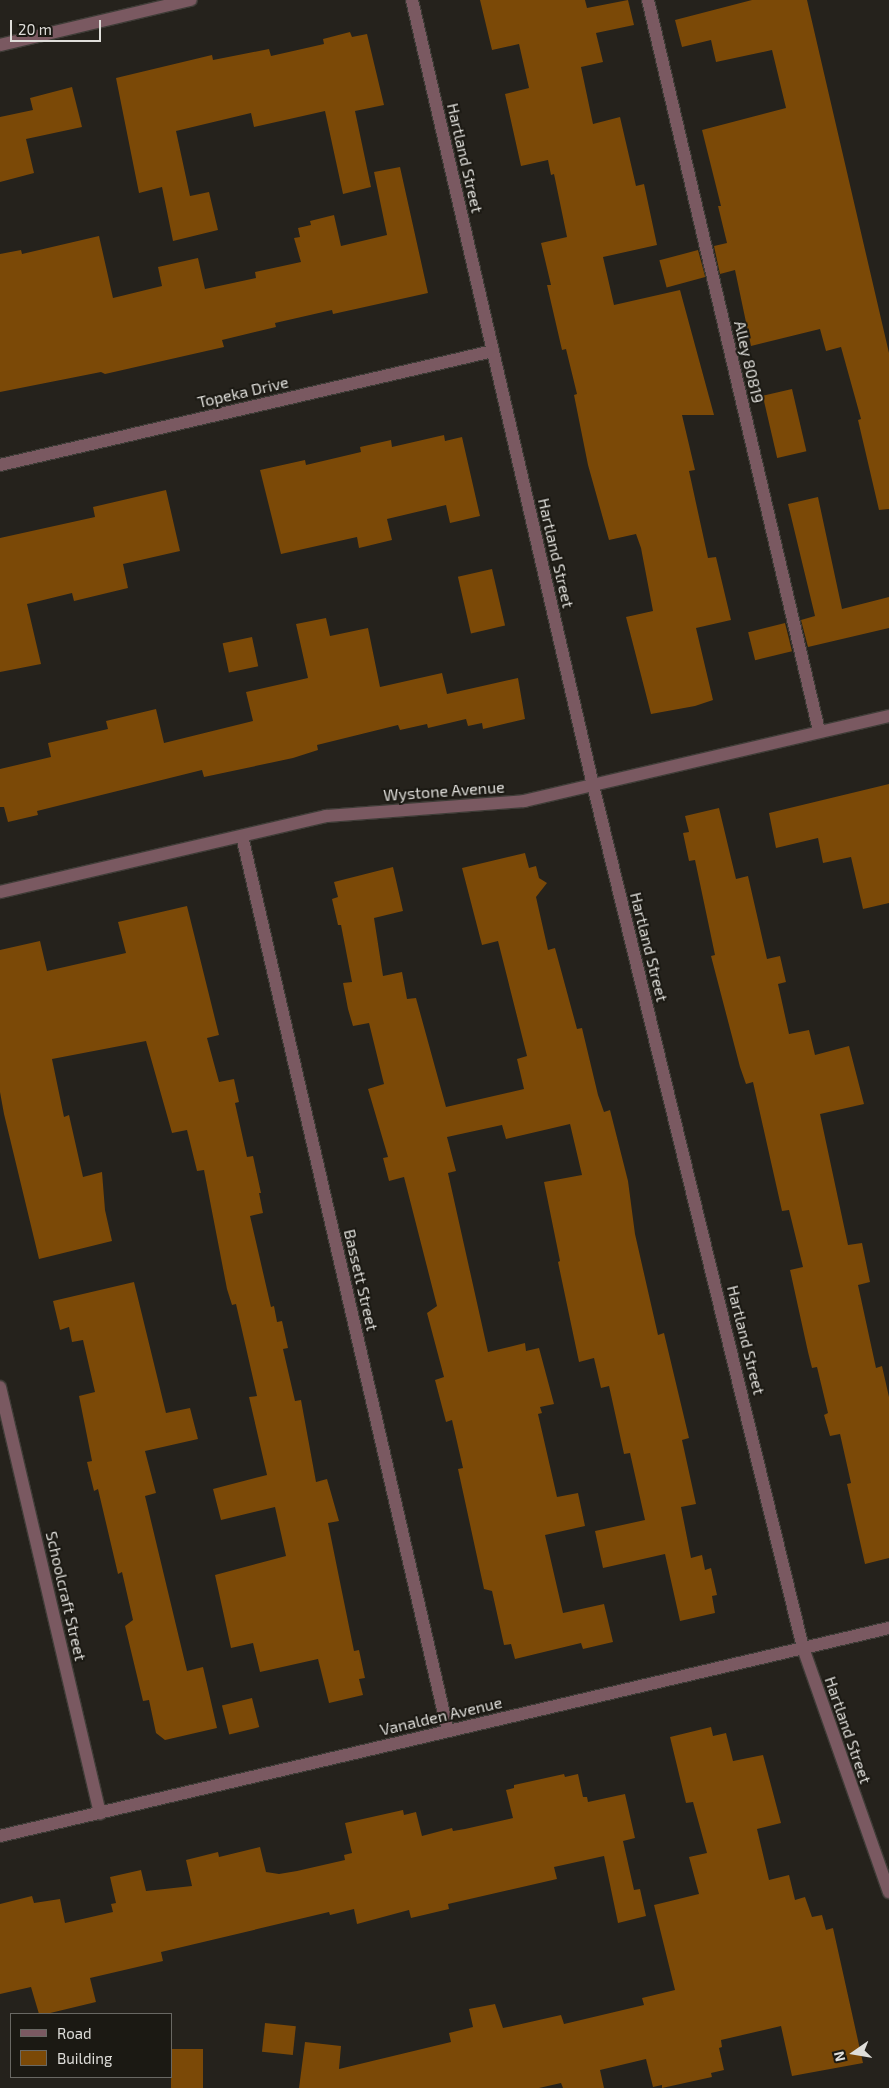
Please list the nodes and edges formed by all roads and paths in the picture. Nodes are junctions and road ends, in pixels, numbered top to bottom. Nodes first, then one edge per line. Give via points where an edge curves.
1 (191, 0) edge
2 (412, 0) edge
3 (648, 0) edge
4 (0, 44) edge
5 (493, 351) junction
6 (0, 465) edge
7 (889, 716) edge
8 (819, 731) junction
9 (593, 785) junction
10 (242, 836) junction
11 (0, 892) edge
12 (0, 1387) edge
13 (889, 1628) edge
14 (803, 1648) junction
15 (448, 1731) junction
16 (100, 1812) junction
17 (0, 1836) edge
18 (889, 1892) edge

1 - 4 street
2 - 5 street, Hartland Street
3 - 8 street, Alley 80819
5 - 6 street, Topeka Drive
5 - 9 street, Hartland Street
7 - 8 street, Wystone Avenue
8 - 9 street, Wystone Avenue
9 - 10 street, Wystone Avenue via 524,801 326,816
9 - 14 street, Hartland Street
10 - 11 street, Wystone Avenue
10 - 15 street, Bassett Street
12 - 16 street, Schoolcraft Street
13 - 14 street, Vanalden Avenue
14 - 15 street, Vanalden Avenue
14 - 18 street, Hartland Street
15 - 16 street, Vanalden Avenue
16 - 17 street, Vanalden Avenue

